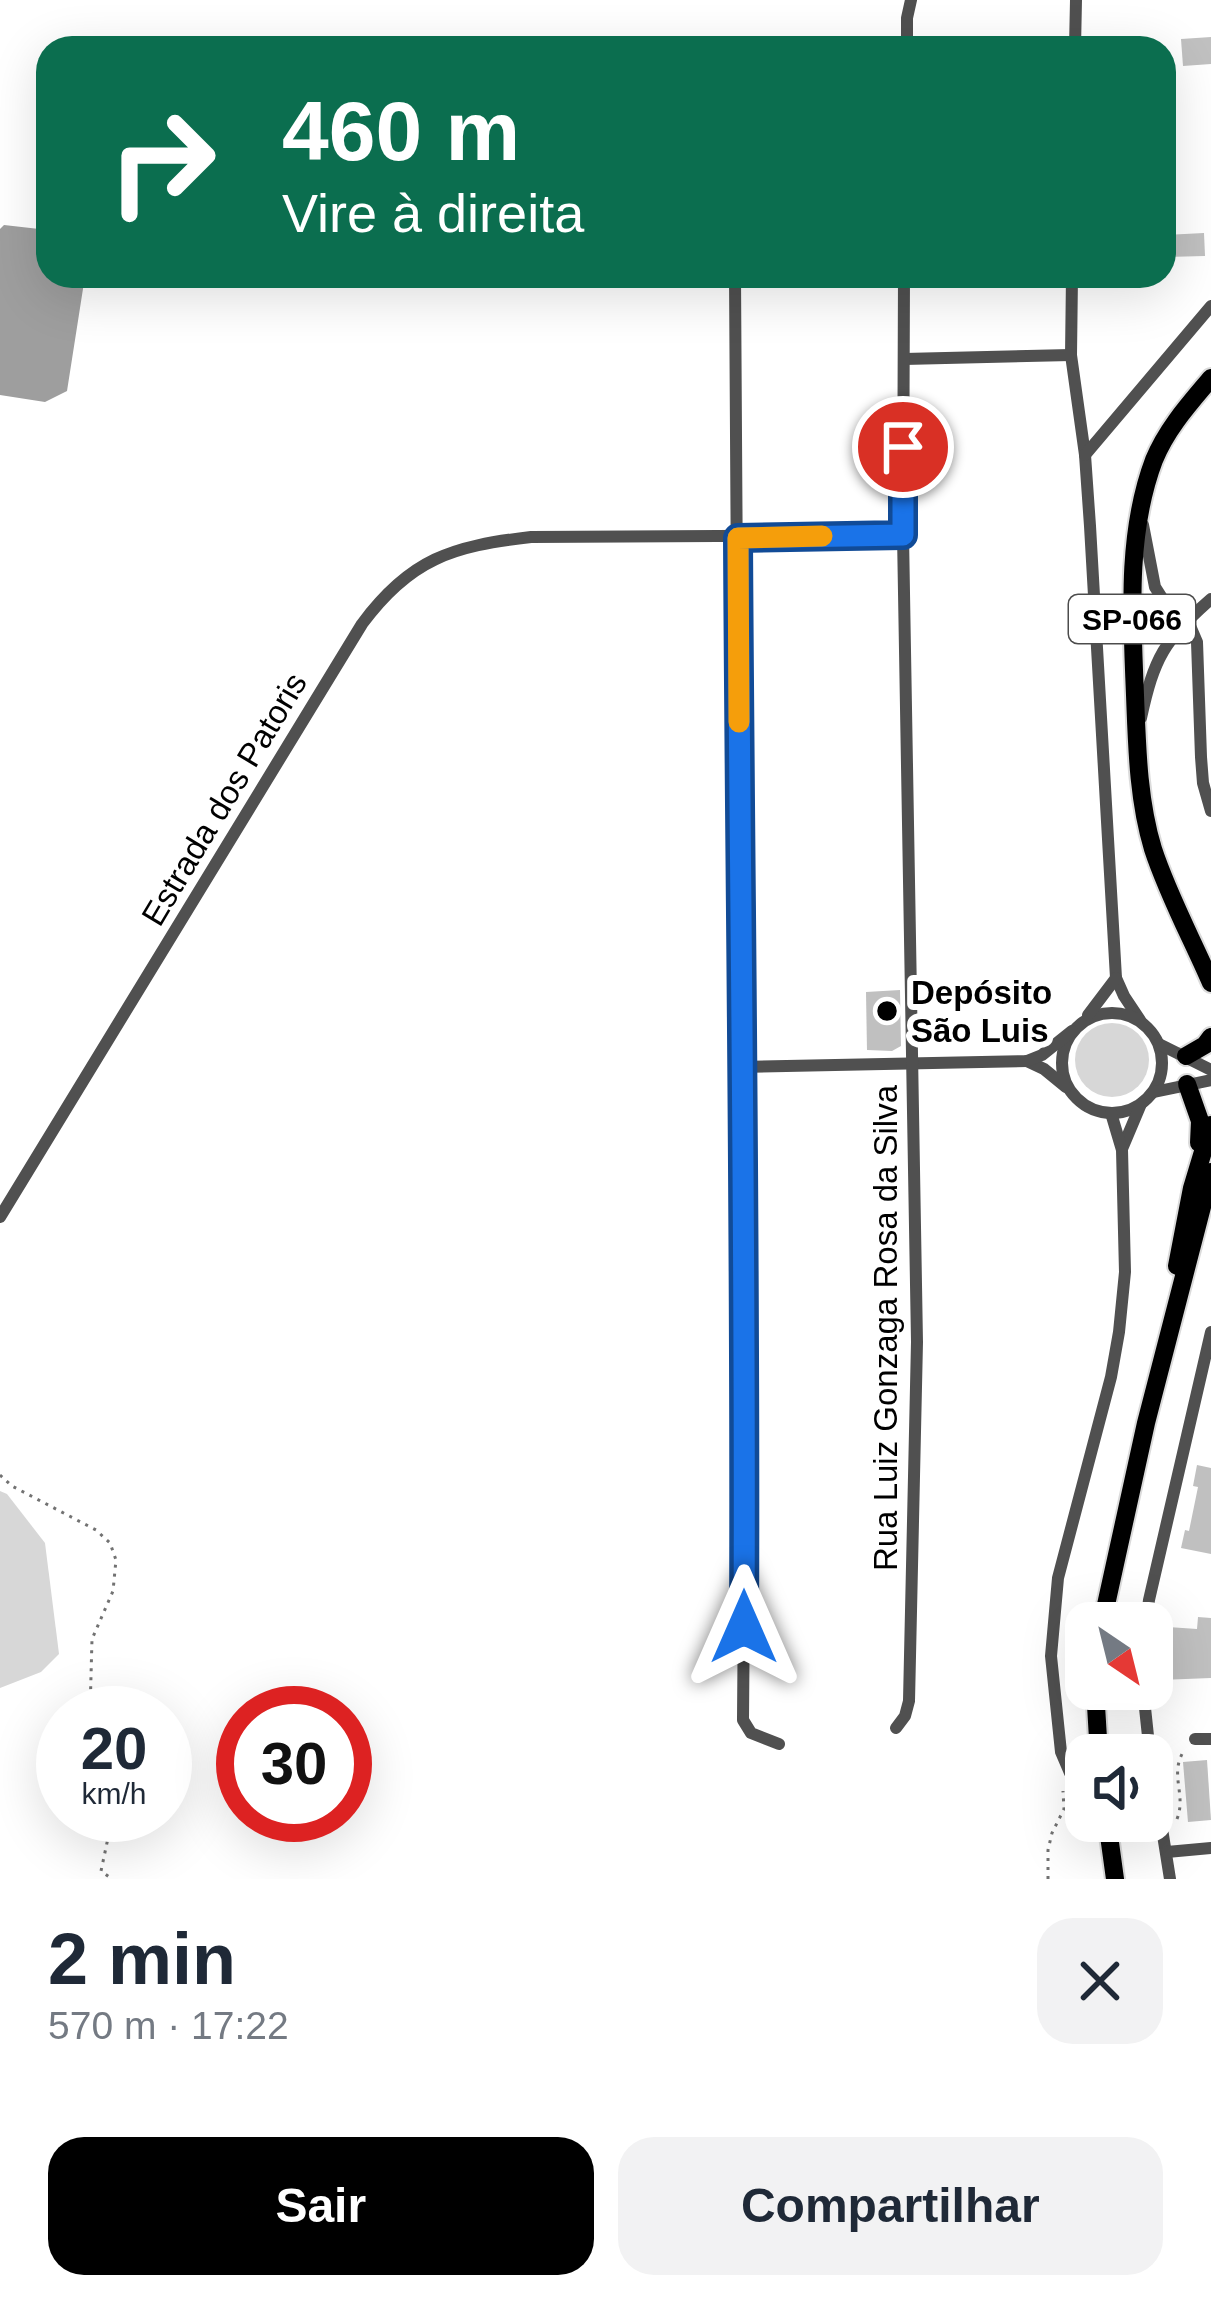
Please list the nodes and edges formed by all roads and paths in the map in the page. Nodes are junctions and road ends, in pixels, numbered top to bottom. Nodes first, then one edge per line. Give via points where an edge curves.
1 (911, 0) edge
2 (1076, 0) edge
3 (907, 36) edge
4 (1075, 36) edge
5 (735, 288) edge
6 (904, 288) edge
7 (1072, 288) edge
8 (1211, 306) edge
9 (1072, 355) junction
10 (904, 359) junction
11 (1211, 378) edge
12 (1085, 455) junction
13 (1139, 510) junction
14 (903, 535) junction
15 (738, 538) junction
16 (1211, 599) edge
17 (1188, 621) junction
18 (1137, 740) junction
19 (1211, 812) edge
20 (1164, 877) junction
21 (1211, 949) edge
22 (1117, 978) junction
23 (1211, 983) edge
24 (1140, 1020) junction
25 (1078, 1026) junction
26 (1211, 1037) edge
27 (1160, 1044) junction
28 (1186, 1056) junction
29 (1028, 1060) junction
30 (912, 1062) junction
31 (740, 1067) junction
32 (1211, 1070) edge
33 (1211, 1080) edge
34 (1187, 1084) junction
35 (1070, 1090) junction
36 (1154, 1092) junction
37 (1141, 1104) junction
38 (1111, 1113) junction
39 (1211, 1125) edge
40 (1122, 1150) junction
41 (1211, 1172) edge
42 (1192, 1188) junction
43 (0, 1217) edge
44 (1211, 1332) edge
45 (1146, 1423) junction
46 (0, 1475) edge
47 (1107, 1602) edge
48 (1149, 1602) edge
49 (91, 1686) edge
50 (896, 1728) dead end
51 (1195, 1738) joint
52 (1211, 1739) edge
53 (779, 1744) dead end
54 (1065, 1761) edge
55 (1065, 1795) edge
56 (1173, 1819) edge
57 (107, 1842) edge
58 (1110, 1842) edge
59 (1165, 1842) edge
60 (1211, 1847) edge
61 (1167, 1852) junction
62 (112, 1879) edge
63 (1048, 1879) edge
64 (1115, 1879) edge
65 (1170, 1879) edge

1 - 3 street
2 - 4 street
5 - 15 street
6 - 10 street, Rua Luiz Gonzaga Rosa da Silva
7 - 9 street
8 - 12 street
9 - 10 street
9 - 12 street
10 - 14 street, Rua Luiz Gonzaga Rosa da Silva
11 - 13 main road, SP-066 via 1165,438
12 - 22 street
13 - 17 street via 1155,587
13 - 18 main road, SP-066 via 1132,607
14 - 15 street, Estrada dos Patoris
14 - 30 street, Rua Luiz Gonzaga Rosa da Silva
15 - 31 street
15 - 43 street, Estrada dos Patoris via 490,542 403,578 362,624
16 - 17 street
17 - 18 street via 1156,661
17 - 19 street via 1199,652
18 - 20 main road, SP-066 via 1147,825
20 - 21 main road, SP-066
20 - 23 main road, SP-066
22 - 24 street
22 - 25 street
24 - 25 street via 1112,1012
24 - 27 street
25 - 29 street
25 - 35 street via 1061,1061
26 - 28 main road
27 - 28 street
27 - 36 street
28 - 32 street
29 - 30 street
29 - 35 street
30 - 31 street
30 - 50 street, Rua Luiz Gonzaga Rosa da Silva via 911,1629 908,1709
31 - 53 street via 743,1720 751,1733
33 - 34 street
34 - 36 street
34 - 42 main road via 1200,1132
35 - 38 street
36 - 37 street
37 - 38 street
37 - 40 street
38 - 40 street
39 - 42 main road
40 - 54 street via 1119,1332 1053,1619 1056,1728
41 - 45 main road
42 - 45 main road
44 - 48 street
45 - 47 main road
46 - 49 path via 110,1543 113,1591 92,1639
51 - 52 street
51 - 56 path via 1176,1767 1180,1815
55 - 63 path
57 - 62 path via 101,1871
58 - 64 main road
59 - 61 street
60 - 61 street
61 - 65 street

